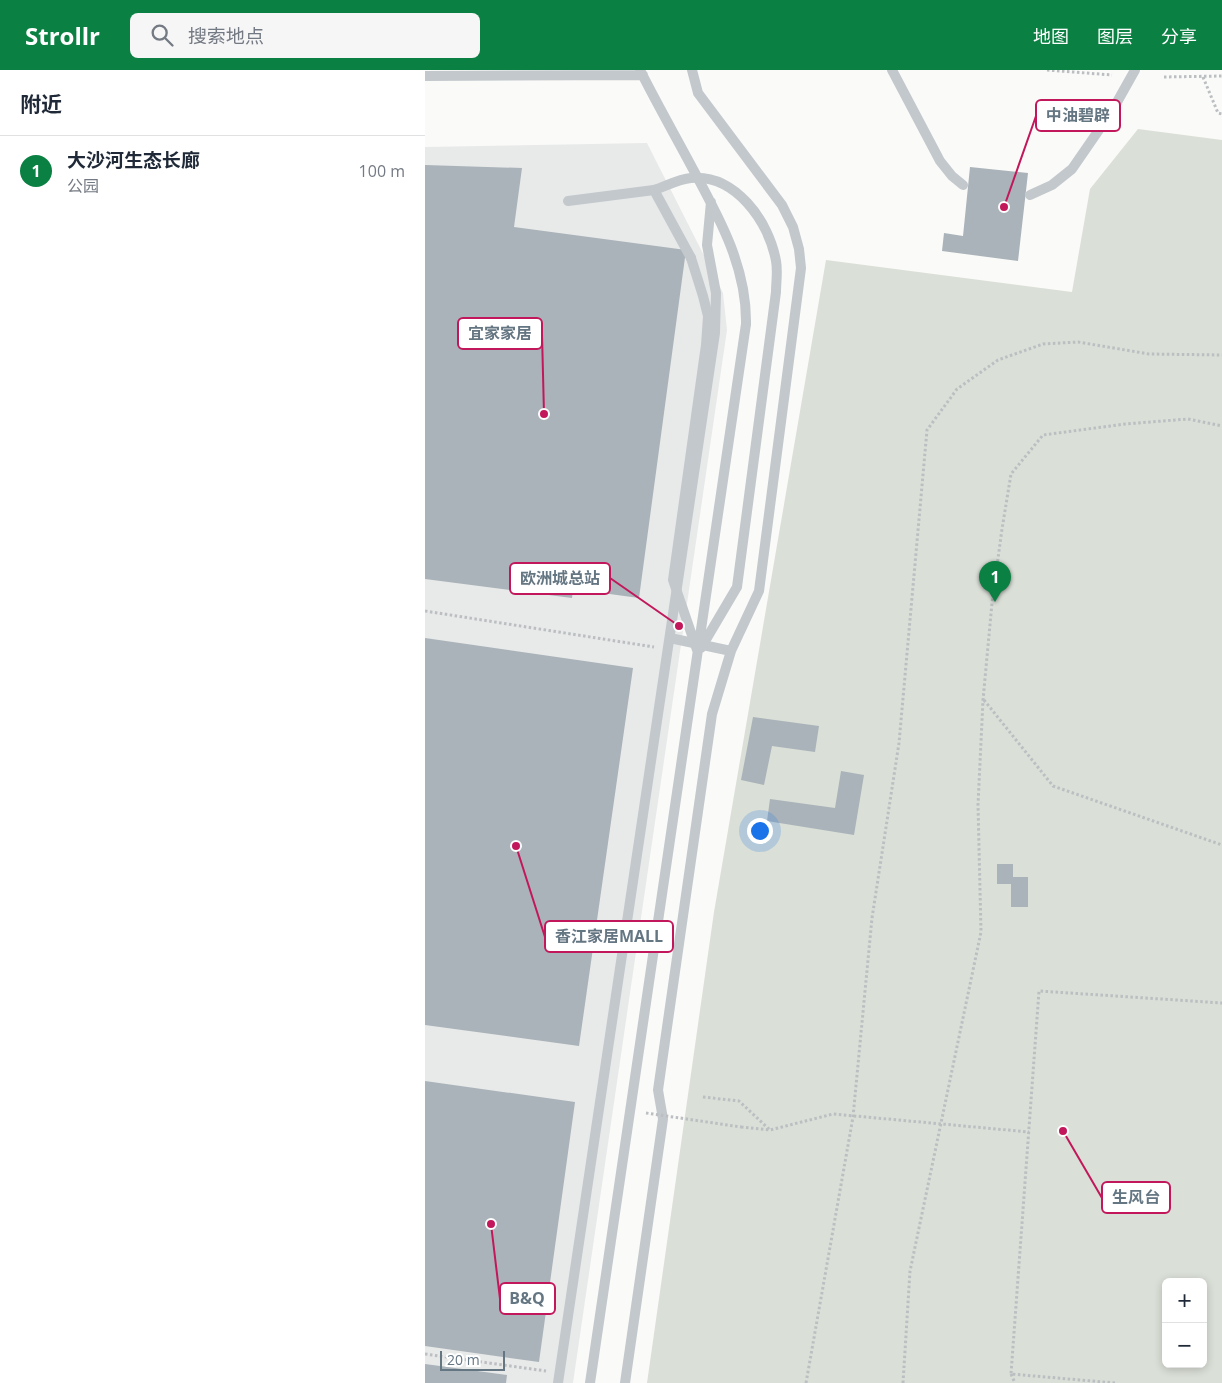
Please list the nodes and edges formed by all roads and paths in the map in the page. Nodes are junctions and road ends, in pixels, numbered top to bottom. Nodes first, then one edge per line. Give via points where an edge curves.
1 (692, 70) edge
2 (892, 70) edge
3 (1047, 70) edge
4 (1135, 70) edge
5 (641, 73) edge
6 (1112, 75) dead end
7 (425, 76) edge
8 (1222, 76) edge
9 (1163, 77) dead end
10 (1203, 77) junction
11 (1220, 113) edge
12 (963, 185) dead end
13 (654, 190) junction
14 (1030, 195) dead end
15 (568, 201) dead end
16 (711, 202) junction
17 (1222, 355) edge
18 (1222, 426) edge
19 (425, 612) edge
20 (669, 644) junction
21 (731, 650) junction
22 (698, 653) junction
23 (983, 700) junction
24 (1222, 846) edge
25 (1222, 1003) edge
26 (703, 1097) dead end
27 (631, 1111) junction
28 (853, 1117) junction
29 (941, 1124) junction
30 (770, 1130) junction
31 (1029, 1132) junction
32 (425, 1354) edge
33 (1011, 1374) junction
34 (559, 1378) edge
35 (590, 1383) edge
36 (625, 1383) edge
37 (806, 1383) edge
38 (903, 1383) edge
39 (1015, 1383) edge
40 (1115, 1383) edge

1 - 21 lane via 698,93 782,205 793,227 801,268 759,591
2 - 12 lane via 941,161
3 - 6 path
4 - 14 lane via 1112,111 1072,169 1052,185
5 - 7 lane
5 - 16 lane
8 - 10 path
9 - 10 path
10 - 11 path
13 - 15 lane
13 - 22 lane, bridge via 691,258 708,316 673,580
13 - 22 lane, bridge via 689,178 707,178 737,192 755,212 769,237 776,262 776,292 737,587
16 - 20 lane via 707,244 716,294 715,333
16 - 22 lane, bridge via 738,263 746,324
17 - 28 path via 1149,354 1078,342 1043,344 998,360 957,389 927,430 899,743 871,918
18 - 23 path via 1189,419 1043,435 1011,474 992,603
19 - 20 path
20 - 21 lane
20 - 34 lane
21 - 36 lane via 713,714 663,1052 658,1090 663,1118
22 - 27 lane, bridge
23 - 24 path via 1053,786
23 - 29 path via 978,804 981,932
25 - 31 path via 1039,991
26 - 30 path via 739,1101
27 - 30 path, bridge
27 - 35 lane, bridge
28 - 29 path
28 - 30 path via 833,1114
28 - 37 path
29 - 31 path
29 - 38 path via 910,1271
31 - 33 path
32 - 34 path
33 - 39 path
33 - 40 path

